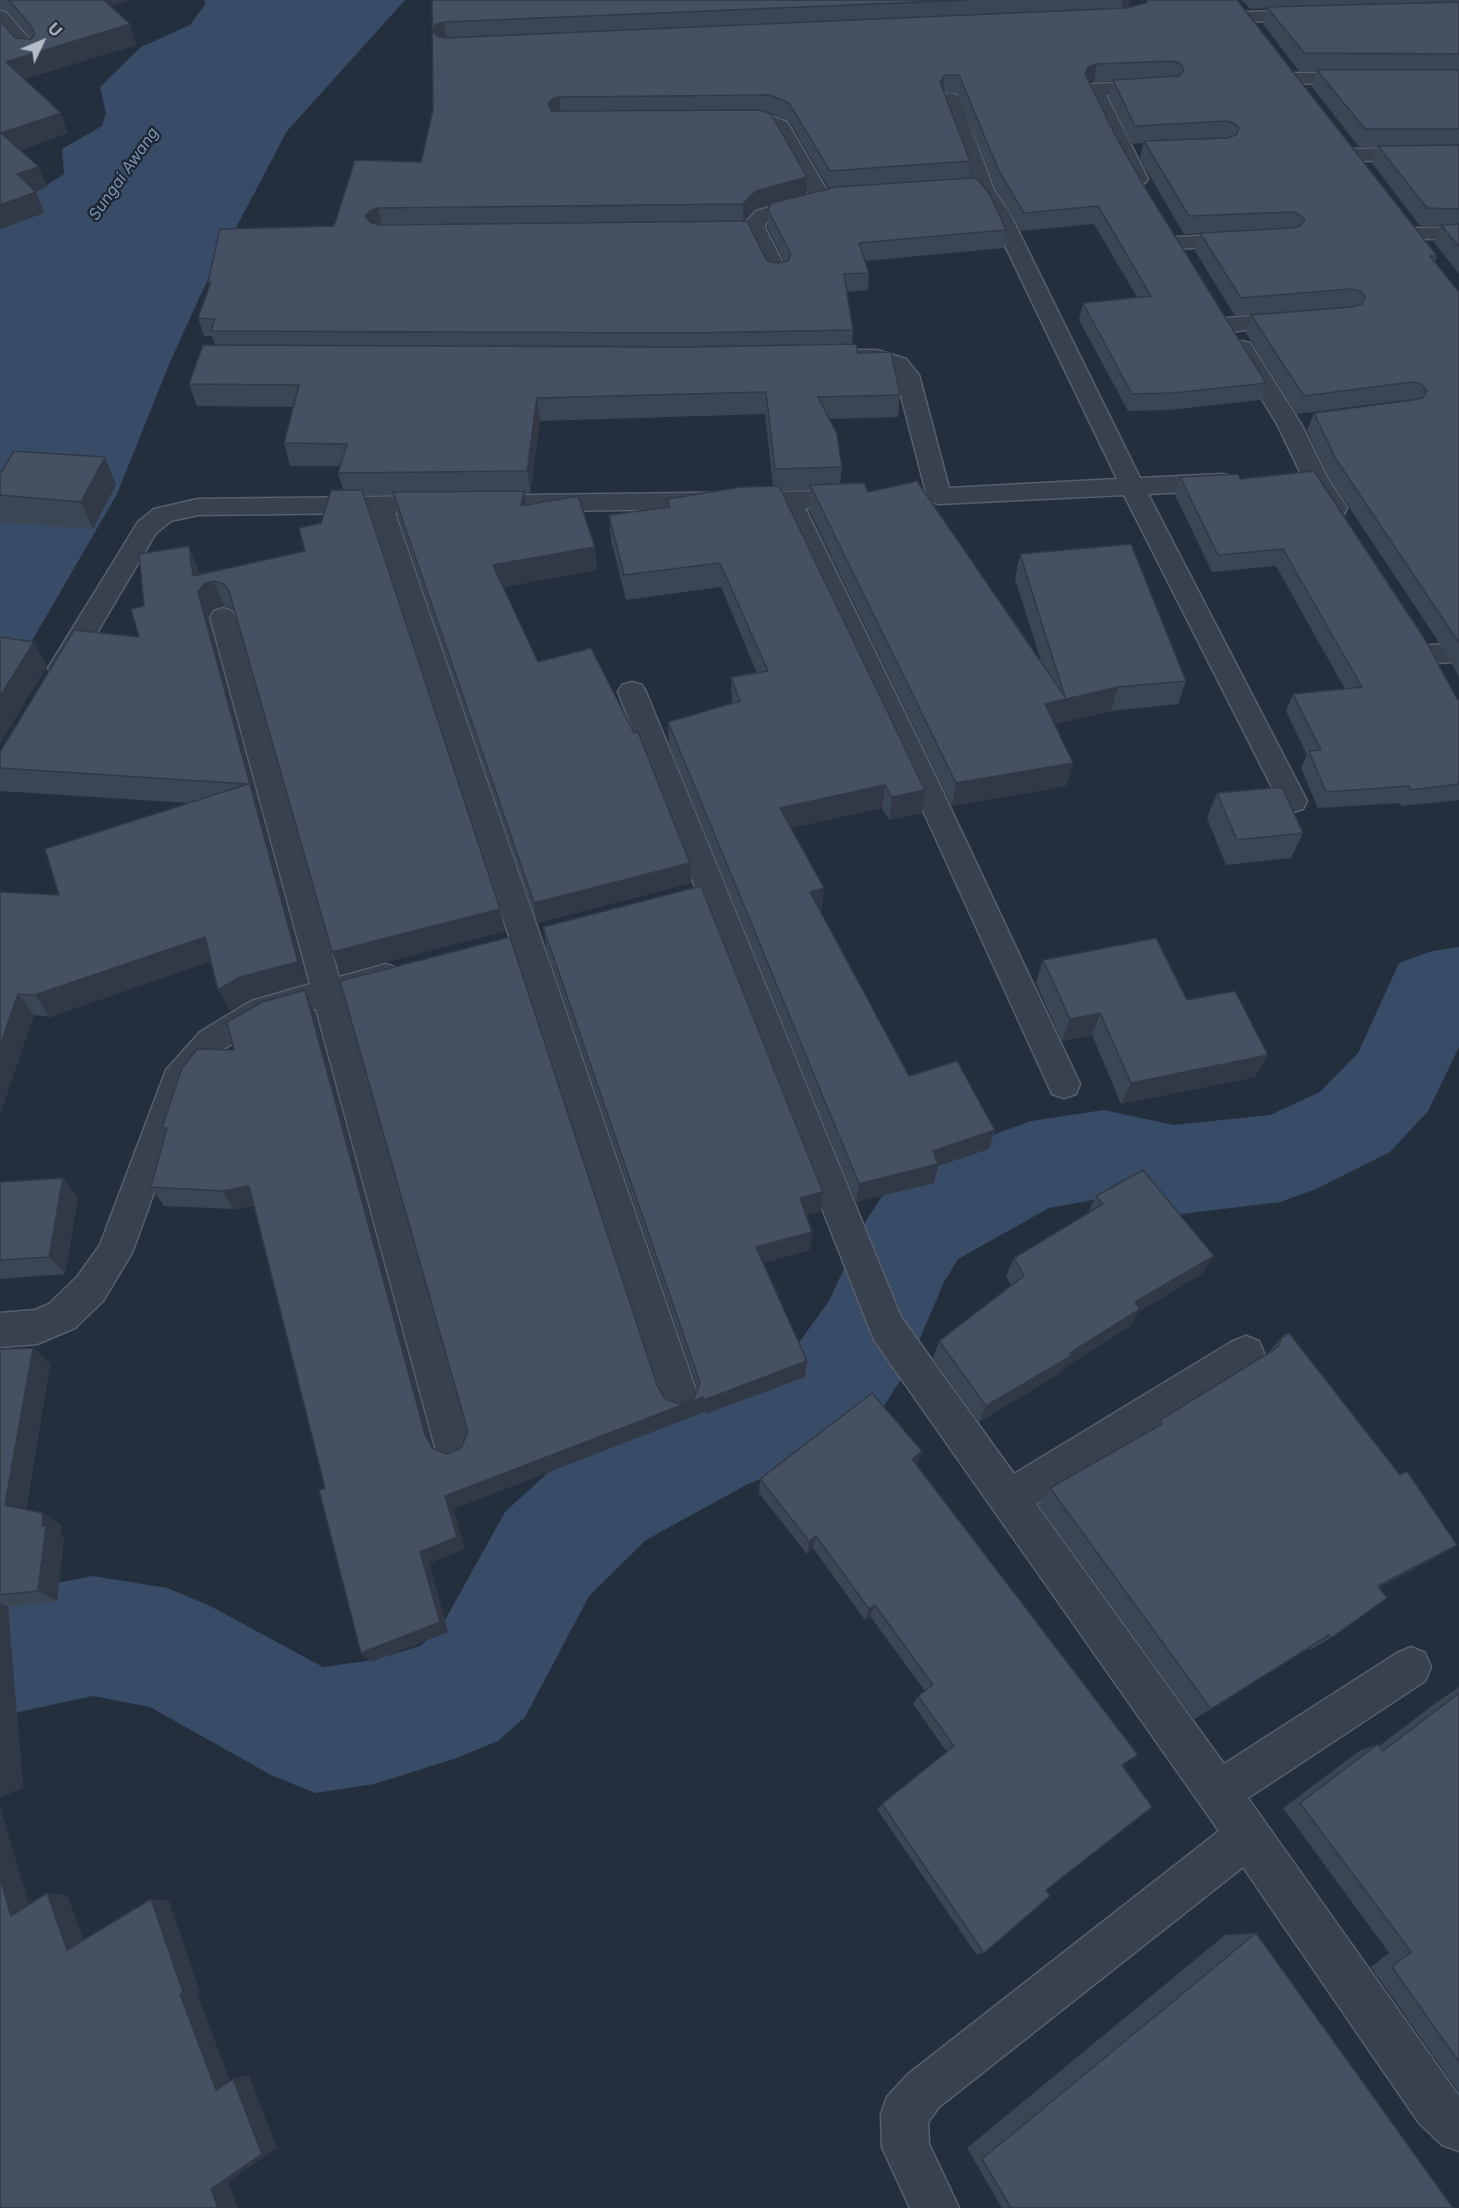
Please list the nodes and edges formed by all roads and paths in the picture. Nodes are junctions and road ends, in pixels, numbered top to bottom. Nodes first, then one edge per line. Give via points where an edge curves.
1 (1229, 0) edge
2 (1328, 15) edge
3 (0, 16) edge
4 (1245, 17) junction
5 (1259, 35) edge
6 (31, 53) edge
7 (1280, 61) edge
8 (1293, 79) junction
9 (1376, 79) edge
10 (1168, 87) edge
11 (1308, 98) edge
12 (950, 99) dead end
13 (719, 119) edge
14 (1337, 136) edge
15 (1459, 154) edge
16 (1352, 155) junction
17 (1365, 172) edge
18 (946, 189) edge
19 (984, 190) junction
20 (880, 193) edge
21 (822, 200) junction
22 (1152, 203) edge
23 (1399, 216) edge
24 (1164, 223) edge
25 (686, 230) edge
26 (755, 230) junction
27 (1413, 234) junction
28 (1459, 234) edge
29 (1264, 239) edge
30 (1177, 243) junction
31 (1426, 251) edge
32 (1189, 264) edge
33 (777, 273) edge
34 (1214, 304) edge
35 (1309, 319) edge
36 (1227, 325) junction
37 (829, 357) edge
38 (1312, 421) edge
39 (1289, 424) junction
40 (1287, 478) edge
41 (1315, 478) junction
42 (1240, 481) edge
43 (1133, 488) junction
44 (881, 498) edge
45 (789, 501) junction
46 (380, 506) junction
47 (1347, 527) edge
48 (223, 617) dead end
49 (1459, 653) edge
50 (1429, 654) edge
51 (49, 691) edge
52 (632, 692) dead end
53 (1293, 801) dead end
54 (714, 892) junction
55 (680, 901) edge
56 (415, 969) edge
57 (326, 992) junction
58 (1064, 1084) dead end
59 (0, 1330) edge
60 (1246, 1353) dead end
61 (680, 1399) dead end
62 (454, 1447) dead end
63 (1009, 1498) junction
64 (1411, 1667) dead end
65 (1219, 1792) junction
66 (1246, 1836) junction
67 (1459, 2128) edge
68 (935, 2208) edge

1 - 4 street
2 - 4 street
3 - 6 street
4 - 5 street
7 - 8 street
8 - 9 street
8 - 11 street
10 - 22 street via 1094,90 1134,152
12 - 19 street
13 - 21 street via 763,119 780,126
14 - 16 street
15 - 16 street
16 - 17 street
18 - 19 street
19 - 43 street via 999,212
20 - 21 street
21 - 26 street via 764,215 754,224
23 - 27 street
24 - 30 street
25 - 26 street
26 - 33 street
27 - 28 street
27 - 31 street
29 - 30 street
30 - 32 street
34 - 36 street
35 - 36 street
36 - 39 street
37 - 43 street via 877,357 898,364 907,375 927,497
38 - 39 street
39 - 41 street
40 - 41 street
41 - 47 street
42 - 43 street
43 - 53 street
44 - 45 street
45 - 46 street
45 - 58 street
46 - 51 street via 198,507 164,515 147,528
46 - 61 street
48 - 57 street
49 - 50 street
52 - 54 street
54 - 55 street
54 - 63 street via 888,1328
56 - 57 street
57 - 59 street via 262,1010 211,1041 178,1080 114,1253 90,1289 62,1316 38,1328
57 - 62 street
60 - 63 street
63 - 65 street
64 - 65 street
65 - 66 street
66 - 67 street via 1436,2106
66 - 68 street via 923,2091 904,2114 906,2147

